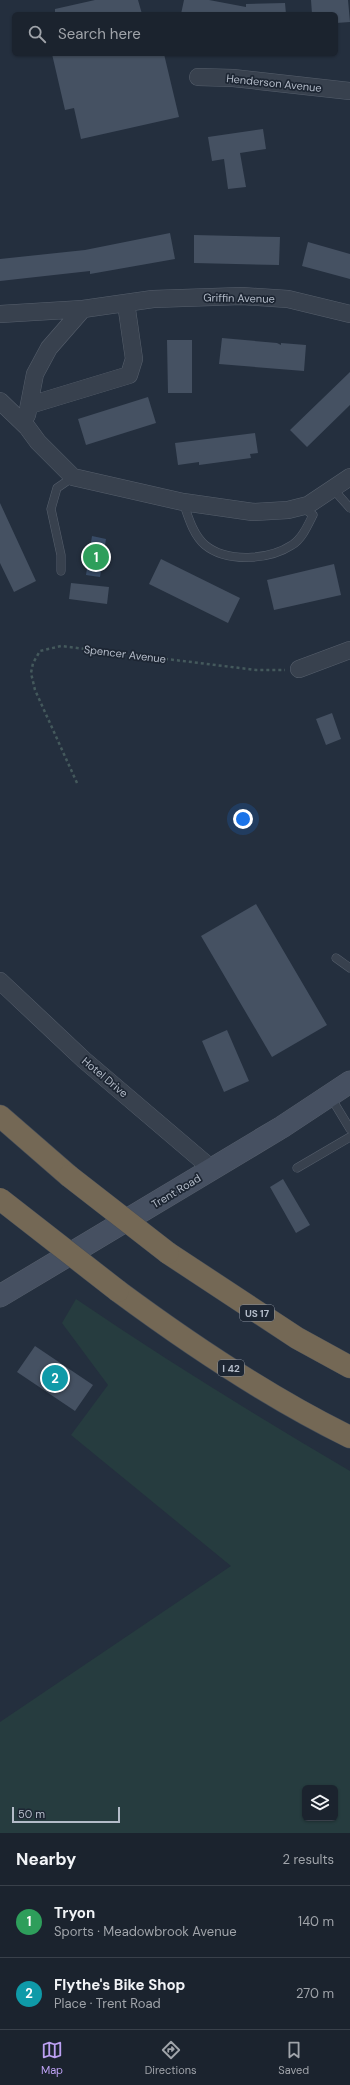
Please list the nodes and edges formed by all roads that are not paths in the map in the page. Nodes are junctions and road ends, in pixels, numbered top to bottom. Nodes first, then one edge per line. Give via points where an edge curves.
1 (198, 77) dead end
2 (350, 91) edge
3 (126, 303) junction
4 (83, 309) junction
5 (0, 314) edge
6 (350, 314) edge
7 (0, 401) edge
8 (30, 405) junction
9 (25, 425) junction
10 (73, 477) junction
11 (350, 477) edge
12 (333, 489) junction
13 (183, 502) junction
14 (302, 506) junction
15 (350, 508) edge
16 (61, 570) dead end
17 (350, 650) edge
18 (298, 669) road end
19 (336, 958) dead end
20 (350, 968) edge
21 (0, 981) edge
22 (350, 1082) edge
23 (330, 1095) junction
24 (0, 1116) edge
25 (350, 1129) edge
26 (350, 1137) edge
27 (297, 1168) dead end
28 (212, 1170) junction
29 (0, 1199) edge
30 (0, 1296) edge
31 (350, 1367) edge
32 (350, 1437) edge

1 - 2 street, Henderson Avenue via 232,78
3 - 4 street, Griffin Avenue
3 - 6 street, Griffin Avenue via 153,299 242,296 288,299
3 - 8 street via 134,359 128,375
4 - 5 street, Griffin Avenue
4 - 8 street via 50,348 35,374
7 - 9 street
8 - 9 street
9 - 10 street
10 - 13 street
10 - 16 lane via 57,488 51,509 61,554
11 - 12 street
12 - 14 street via 308,505
12 - 15 lane
13 - 14 street via 252,512 288,510
13 - 14 lane via 191,524 204,544 224,556 236,558 260,556 294,545 313,515
17 - 18 street
19 - 20 lane
21 - 28 street, Hotel Drive via 84,1060
22 - 23 street, Trent Road
23 - 25 lane
23 - 28 street, Trent Road
24 - 31 highway, US 17, bridge via 68,1176 168,1252 297,1338
26 - 27 lane
28 - 30 street, Trent Road
29 - 32 highway, I 42, bridge via 118,1291 207,1353 271,1393

